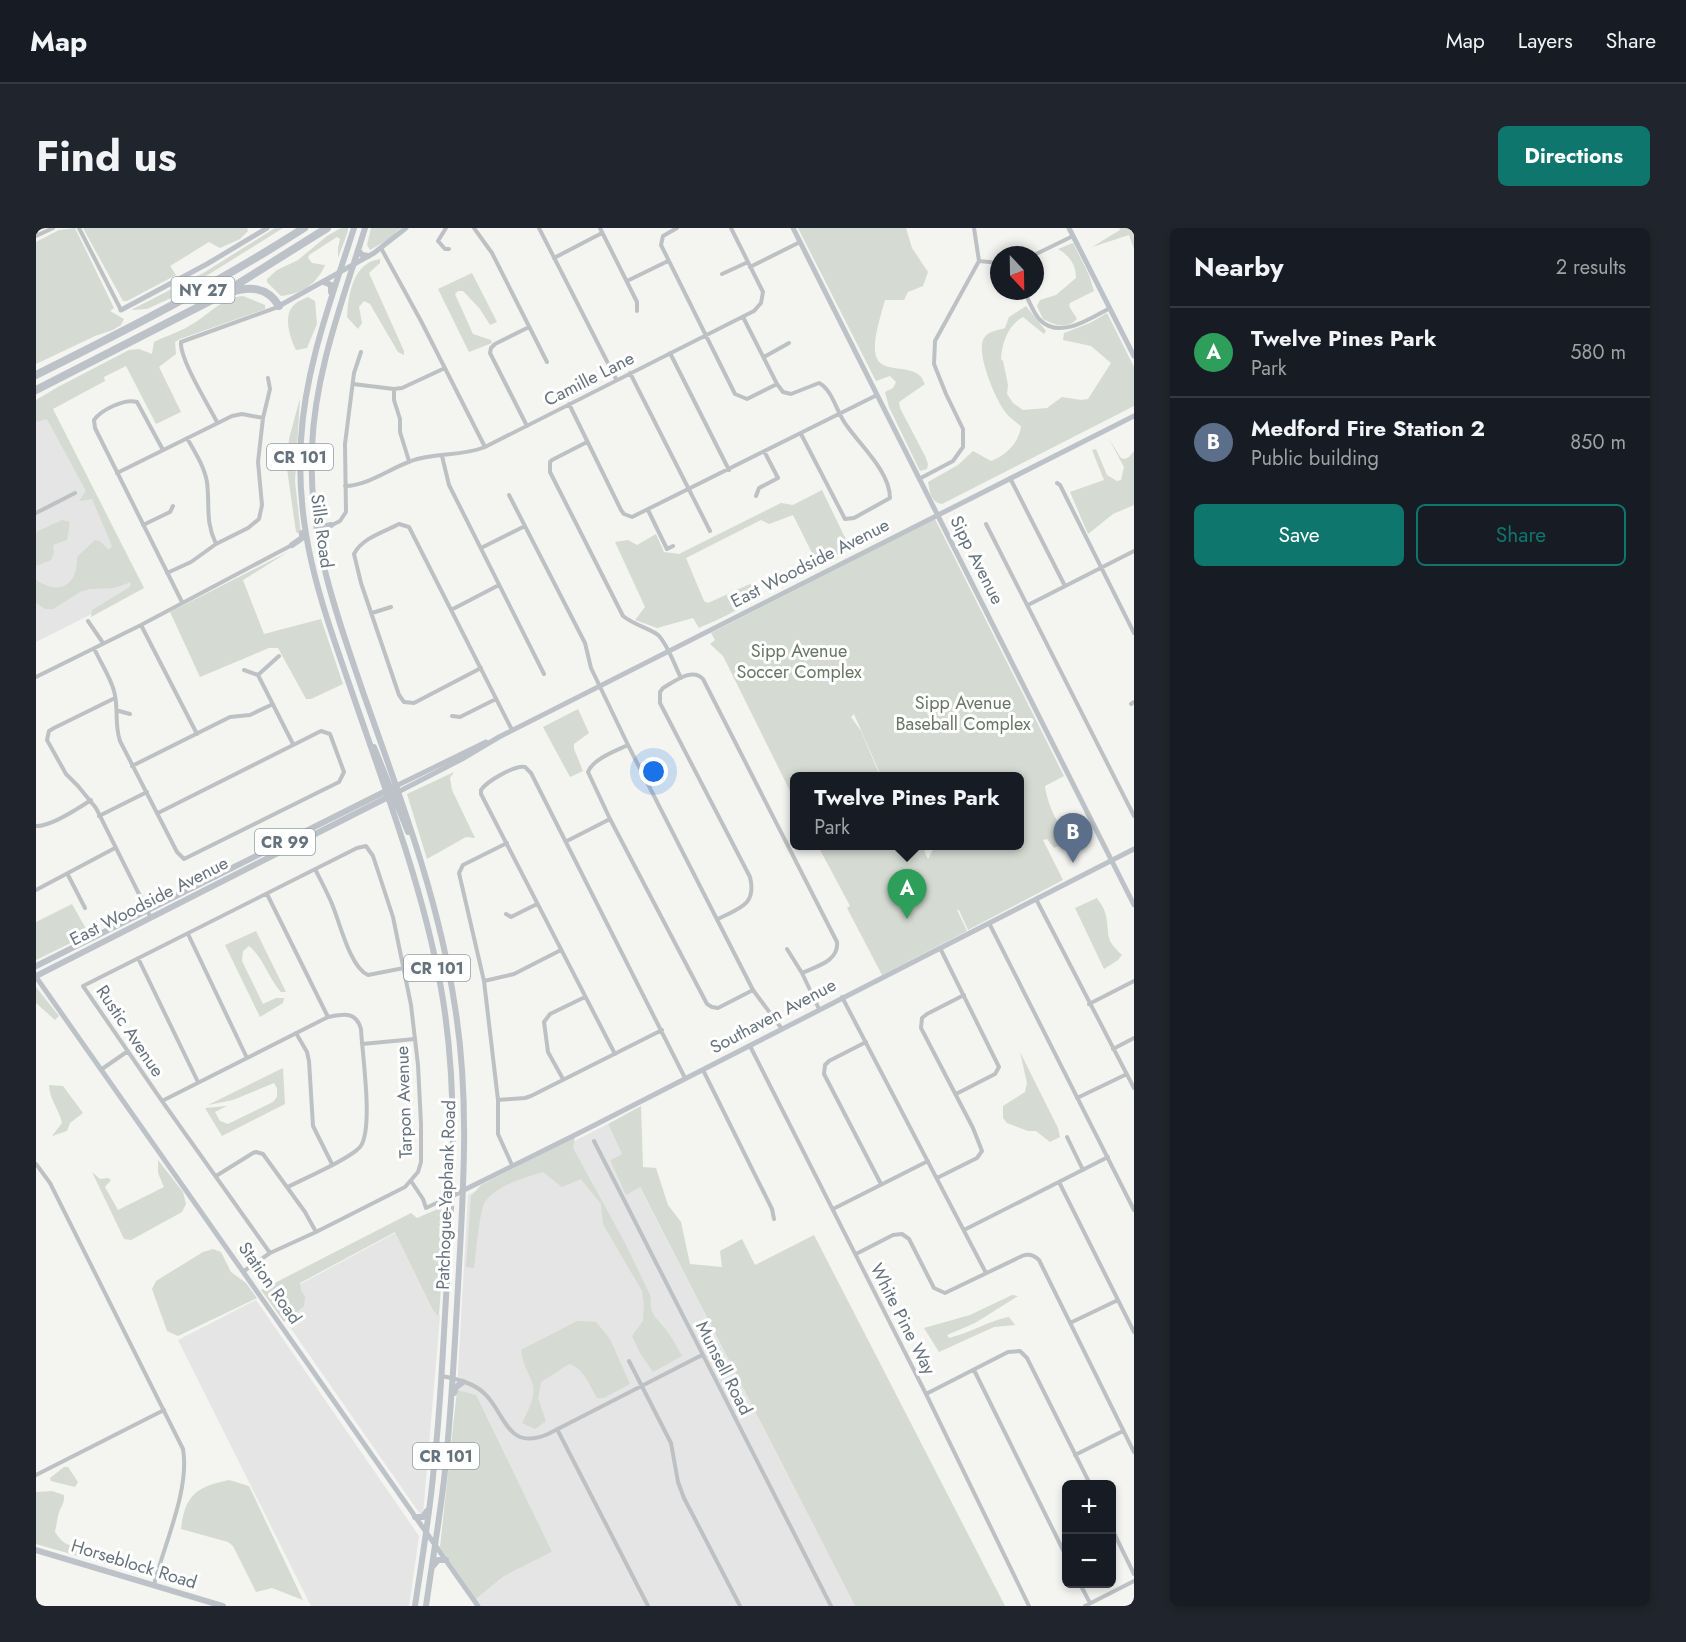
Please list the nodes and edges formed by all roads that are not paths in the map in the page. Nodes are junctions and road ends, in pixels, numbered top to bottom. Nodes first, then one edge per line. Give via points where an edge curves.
1 (53, 228) edge
2 (79, 228) edge
3 (267, 228) edge
4 (327, 228) edge
5 (354, 228) edge
6 (365, 228) edge
7 (406, 228) edge
8 (446, 228) edge
9 (474, 228) edge
10 (539, 228) edge
11 (600, 228) edge
12 (678, 228) edge
13 (731, 228) edge
14 (793, 228) edge
15 (974, 228) edge
16 (1069, 228) edge
17 (302, 229) edge
18 (602, 233) junction
19 (36, 236) edge
20 (1073, 236) junction
21 (349, 242) junction
22 (800, 242) junction
23 (381, 248) junction
24 (449, 249) dead end
25 (358, 250) junction
26 (1044, 250) edge
27 (368, 256) junction
28 (554, 258) junction
29 (668, 261) junction
30 (979, 261) junction
31 (990, 262) edge
32 (354, 265) junction
33 (749, 265) junction
34 (339, 273) junction
35 (722, 274) dead end
36 (627, 281) junction
37 (324, 282) junction
38 (214, 299) junction
39 (1029, 300) edge
40 (341, 303) junction
41 (279, 306) junction
42 (1110, 308) junction
43 (121, 310) joint
44 (637, 311) dead end
45 (327, 314) junction
46 (743, 317) junction
47 (529, 327) junction
48 (705, 334) junction
49 (789, 343) dead end
50 (361, 352) dead end
51 (670, 353) junction
52 (1134, 356) edge
53 (764, 357) junction
54 (546, 362) dead end
55 (445, 368) junction
56 (630, 373) junction
57 (36, 374) edge
58 (268, 378) dead end
59 (616, 379) junction
60 (353, 384) junction
61 (777, 384) junction
62 (394, 389) junction
63 (36, 390) edge
64 (877, 395) junction
65 (569, 404) junction
66 (840, 414) junction
67 (1134, 416) edge
68 (263, 418) junction
69 (217, 422) junction
70 (526, 426) junction
71 (801, 434) junction
72 (187, 438) junction
73 (587, 442) junction
74 (485, 447) junction
75 (163, 450) junction
76 (764, 451) junction
77 (442, 456) junction
78 (409, 461) junction
79 (729, 470) junction
80 (117, 473) junction
81 (1010, 478) junction
82 (919, 479) junction
83 (311, 482) junction
84 (1057, 483) dead end
85 (345, 486) junction
86 (689, 489) junction
87 (75, 493) dead end
88 (301, 494) junction
89 (509, 495) dead end
90 (756, 496) dead end
91 (173, 506) dead end
92 (648, 510) junction
93 (36, 513) edge
94 (937, 516) junction
95 (986, 524) dead end
96 (143, 525) junction
97 (331, 525) junction
98 (525, 526) junction
99 (710, 531) dead end
100 (216, 544) junction
101 (292, 545) junction
102 (673, 546) dead end
103 (481, 548) junction
104 (1134, 551) edge
105 (321, 558) junction
106 (1102, 567) junction
107 (312, 570) junction
108 (168, 573) junction
109 (499, 585) junction
110 (1065, 586) junction
111 (182, 602) junction
112 (1028, 605) junction
113 (391, 607) dead end
114 (452, 610) junction
115 (372, 614) junction
116 (88, 621) dead end
117 (141, 625) junction
118 (1134, 633) edge
119 (103, 643) junction
120 (93, 648) junction
121 (668, 652) junction
122 (279, 656) dead end
123 (481, 668) junction
124 (244, 670) dead end
125 (544, 674) dead end
126 (258, 675) junction
127 (36, 677) edge
128 (681, 678) junction
129 (601, 686) junction
130 (115, 698) junction
131 (496, 699) junction
132 (273, 704) junction
133 (118, 711) junction
134 (130, 714) dead end
135 (452, 717) dead end
136 (512, 730) junction
137 (196, 734) junction
138 (293, 744) junction
139 (628, 745) junction
140 (132, 766) junction
141 (147, 792) junction
142 (391, 792) junction
143 (91, 800) junction
144 (158, 813) junction
145 (99, 816) junction
146 (1134, 816) edge
147 (610, 819) junction
148 (36, 825) edge
149 (567, 841) junction
150 (507, 843) junction
151 (115, 848) junction
152 (357, 848) joint
153 (1134, 849) edge
154 (790, 850) edge
155 (790, 850) edge
156 (1111, 860) junction
157 (315, 869) junction
158 (68, 875) junction
159 (36, 890) edge
160 (267, 894) junction
161 (1036, 899) junction
162 (537, 904) junction
163 (1134, 905) edge
164 (85, 908) dead end
165 (149, 914) junction
166 (506, 914) dead end
167 (718, 919) junction
168 (989, 923) junction
169 (188, 934) junction
170 (940, 947) junction
171 (787, 949) dead end
172 (561, 950) junction
173 (138, 958) junction
174 (36, 966) edge
175 (404, 968) junction
176 (802, 973) junction
177 (36, 976) edge
178 (484, 981) junction
179 (1134, 981) edge
180 (753, 990) junction
181 (964, 995) junction
182 (585, 997) junction
183 (842, 997) junction
184 (1089, 1004) junction
185 (819, 1009) junction
186 (328, 1017) junction
187 (782, 1029) junction
188 (662, 1030) junction
189 (296, 1034) junction
190 (1134, 1038) edge
191 (415, 1040) junction
192 (866, 1042) junction
193 (362, 1044) junction
194 (750, 1046) junction
195 (1113, 1049) junction
196 (128, 1051) junction
197 (615, 1054) junction
198 (247, 1058) junction
199 (102, 1069) junction
200 (703, 1070) junction
201 (1126, 1074) junction
202 (685, 1078) junction
203 (563, 1079) junction
204 (198, 1082) junction
205 (1134, 1088) edge
206 (956, 1094) junction
207 (1077, 1098) junction
208 (498, 1100) junction
209 (162, 1101) junction
210 (1067, 1137) dead end
211 (594, 1141) dead end
212 (1107, 1157) junction
213 (928, 1161) junction
214 (36, 1164) edge
215 (332, 1164) junction
216 (512, 1165) junction
217 (1083, 1170) junction
218 (216, 1176) junction
219 (937, 1178) junction
220 (411, 1181) junction
221 (1059, 1182) junction
222 (881, 1184) junction
223 (288, 1187) junction
224 (464, 1190) junction
225 (452, 1196) junction
226 (833, 1209) junction
227 (1134, 1210) edge
228 (774, 1219) dead end
229 (964, 1230) junction
230 (316, 1232) junction
231 (270, 1253) junction
232 (855, 1254) junction
233 (244, 1271) junction
234 (986, 1273) junction
235 (1118, 1300) junction
236 (1070, 1323) junction
237 (1134, 1332) edge
238 (702, 1355) junction
239 (629, 1361) dead end
240 (974, 1370) junction
241 (441, 1376) junction
242 (453, 1378) junction
243 (463, 1382) junction
244 (642, 1386) junction
245 (926, 1394) junction
246 (450, 1408) junction
247 (165, 1410) junction
248 (557, 1429) junction
249 (1123, 1431) junction
250 (1134, 1452) edge
251 (1075, 1455) junction
252 (36, 1474) edge
253 (1088, 1480) edge
254 (431, 1496) junction
255 (415, 1517) junction
256 (426, 1533) junction
257 (1114, 1534) edge
258 (435, 1545) junction
259 (1062, 1548) edge
260 (36, 1550) edge
261 (446, 1560) junction
262 (432, 1570) junction
263 (1134, 1574) edge
264 (1134, 1581) edge
265 (154, 1586) junction
266 (1082, 1588) edge
267 (1096, 1600) junction
268 (1090, 1603) junction
269 (223, 1606) edge
270 (415, 1606) edge
271 (426, 1606) edge
272 (478, 1606) edge
273 (648, 1606) edge
274 (740, 1606) edge
275 (831, 1606) edge
276 (1029, 1606) edge
277 (1085, 1606) edge
278 (1098, 1606) edge

1 - 19 street
2 - 43 street
3 - 43 street
4 - 38 highway, NY 27
5 - 21 main road, Sills Road / CR 101
6 - 25 main road, Sills Road / CR 101
7 - 23 street
8 - 24 street via 438,241
9 - 47 street via 492,253
10 - 28 street
11 - 18 street
12 - 29 street via 661,240
13 - 33 street, Camille Lane
14 - 22 street, Sipp Avenue
15 - 30 street
16 - 20 street
17 - 57 highway, NY 27 via 219,281
18 - 28 street
18 - 36 street
20 - 26 street
20 - 42 street
21 - 32 main road via 349,257
21 - 34 main road, Sills Road / CR 101
22 - 33 street
22 - 64 street, Sipp Avenue
23 - 27 street
23 - 55 street
25 - 27 main road
25 - 32 main road, Sills Road / CR 101
27 - 32 street
28 - 59 street
29 - 36 street
29 - 48 street
30 - 31 street
30 - 82 street via 935,341 934,364 963,429 963,447 953,461
32 - 34 street
32 - 40 main road, Sills Road / CR 101
33 - 35 street
33 - 46 street, Camille Lane via 763,298 758,307
34 - 37 street
34 - 40 main road via 345,282
34 - 45 main road, Sills Road / CR 101
36 - 44 street
37 - 41 street
37 - 45 main road via 332,288
38 - 41 highway via 254,288 268,293
38 - 63 highway, NY 27
39 - 42 street via 1040,320 1064,329
40 - 83 main road, Sills Road / CR 101 via 318,392
41 - 69 street via 182,341 183,355
42 - 52 street
45 - 88 main road, Sills Road / CR 101 via 304,403
46 - 48 street, Camille Lane
46 - 53 street
47 - 54 street
47 - 70 street via 495,344 490,353
48 - 51 street, Camille Lane
48 - 61 street via 739,397 750,398
49 - 53 street
50 - 60 street
51 - 56 street, Camille Lane
51 - 79 street
53 - 61 street
55 - 62 street
55 - 74 street
56 - 59 street, Camille Lane
56 - 86 street
58 - 68 street via 270,389
59 - 65 street, Camille Lane
60 - 62 street
60 - 85 street via 345,444
61 - 66 street via 788,394 814,384 823,386
62 - 78 street
64 - 66 street
64 - 82 street, Sipp Avenue
65 - 70 street, Camille Lane
65 - 73 street
66 - 71 street
66 - 71 street via 879,469 890,492 887,502 845,519
67 - 81 street, East Woodside Avenue / CR 99
68 - 69 street via 242,414
68 - 100 street via 258,462 260,519
69 - 72 street
70 - 74 street, Camille Lane
71 - 76 street
72 - 75 street
72 - 100 street via 207,482 208,521
73 - 92 street via 624,514 632,517
73 - 121 street via 552,460 550,472 623,616 656,633
74 - 77 street, Camille Lane
75 - 80 street
75 - 80 street via 139,403 131,400 96,416 93,424
76 - 79 street
76 - 90 street via 778,478 759,488
77 - 78 street, Camille Lane
77 - 103 street via 449,485
78 - 85 street, Camille Lane via 370,480
79 - 86 street
80 - 96 street
81 - 94 street, East Woodside Avenue / CR 99
81 - 110 street
82 - 94 street, Sipp Avenue
83 - 97 main road via 318,524
83 - 105 main road, Sills Road / CR 101
84 - 106 street
85 - 97 street via 346,512
86 - 92 street
86 - 99 street
87 - 93 street
88 - 101 main road via 302,537
88 - 107 main road, Sills Road / CR 101
89 - 98 street
91 - 96 street via 170,512
92 - 102 street via 667,549
94 - 121 street, East Woodside Avenue / CR 99
94 - 156 street, Sipp Avenue
95 - 112 street
96 - 108 street
97 - 105 main road via 320,534
98 - 103 street
98 - 129 street via 585,643 591,668
100 - 108 street
101 - 107 main road via 303,546
101 - 111 street
103 - 109 street
104 - 106 street
105 - 142 main road, Sills Road / CR 101
106 - 110 street
106 - 118 street
107 - 142 main road, Sills Road / CR 101 via 364,728
108 - 111 street
109 - 114 street
109 - 125 street
110 - 112 street
111 - 117 street
112 - 146 street
113 - 115 street
114 - 115 street via 411,529 402,524 363,543 354,554
114 - 123 street
115 - 123 street via 404,702 414,703
116 - 119 street
117 - 119 street
117 - 137 street
119 - 120 street
120 - 127 street
120 - 130 street
121 - 128 street
121 - 129 street, East Woodside Avenue / CR 99
122 - 126 street
123 - 131 street
124 - 126 street
126 - 132 street
128 - 155 street via 696,674 703,679
128 - 167 street via 660,692 660,703 750,877 753,895 742,907
129 - 136 street, East Woodside Avenue / CR 99
129 - 139 street
130 - 133 street
130 - 143 street via 57,726 47,735 66,774
131 - 135 street via 460,717
131 - 136 street
132 - 137 street via 250,715 230,717
132 - 138 street
133 - 134 street
133 - 140 street via 116,729
136 - 142 street, East Woodside Avenue / CR 99 via 462,759
137 - 140 street
138 - 144 street
138 - 144 street via 326,731 344,772 339,782 184,859
139 - 147 street via 595,763 588,772
139 - 167 street
140 - 141 street
141 - 144 street
141 - 145 street
142 - 165 main road, East Woodside Avenue / CR 99
142 - 224 main road, Patchogue-Yaphank Road / CR 101 via 416,845 441,932 458,1023 464,1096
142 - 225 main road, Patchogue-Yaphank Road / CR 101 via 424,908 443,998 453,1090
143 - 145 street
143 - 148 street via 43,826
145 - 151 street
147 - 149 street
147 - 180 street via 707,1004 718,1008
149 - 150 street via 531,773 521,766 481,790
149 - 188 street
150 - 162 street
150 - 178 street via 463,865 459,873
151 - 158 street
151 - 165 street
152 - 157 street, Rustic Avenue
152 - 175 street, Tarpon Avenue via 366,846 373,856 393,917
153 - 156 street, Southaven Avenue
154 - 176 street via 837,942 834,957
156 - 161 street, Southaven Avenue
156 - 163 street, Sipp Avenue
157 - 160 street, Rustic Avenue
157 - 175 street via 360,970 368,975
158 - 159 street
158 - 164 street
160 - 169 street, Rustic Avenue
160 - 186 street
161 - 168 street, Southaven Avenue
161 - 184 street
162 - 166 street via 511,917
162 - 172 street
165 - 174 main road, East Woodside Avenue / CR 99
165 - 177 main road, East Woodside Avenue / CR 99
167 - 180 street
168 - 170 street, Southaven Avenue
168 - 207 street
169 - 173 street, Rustic Avenue
169 - 198 street
170 - 181 street
170 - 183 street, Southaven Avenue
171 - 176 street
172 - 178 street via 514,974
172 - 182 street
173 - 196 street, Rustic Avenue via 83,986
173 - 204 street
175 - 191 street, Tarpon Avenue
176 - 185 street
177 - 199 street, Station Road
178 - 208 street
179 - 184 street
180 - 187 street
181 - 206 street via 999,1067 995,1074
181 - 206 street via 927,1014 921,1023
182 - 197 street
182 - 203 street via 550,1014 544,1022 548,1052
183 - 185 street, Southaven Avenue
183 - 192 street
184 - 195 street
185 - 187 street, Southaven Avenue
186 - 189 street
186 - 193 street via 356,1017
187 - 194 street, Southaven Avenue
188 - 197 street
188 - 202 street
189 - 198 street
189 - 215 street via 309,1062 313,1126
190 - 195 street
191 - 193 street
191 - 220 street, Tarpon Avenue via 421,1162
192 - 213 street
192 - 222 street via 829,1061 824,1074
193 - 215 street via 366,1135 360,1147
194 - 200 street, Southaven Avenue
194 - 226 street, White Pine Way
195 - 201 street
196 - 199 street
196 - 209 street, Rustic Avenue
197 - 203 street
198 - 204 street
199 - 233 street, Station Road
200 - 202 street, Southaven Avenue
200 - 228 street
201 - 205 street
201 - 207 street
202 - 216 street, Southaven Avenue
203 - 208 street via 525,1098
204 - 209 street
206 - 219 street via 982,1151 977,1158
207 - 212 street
208 - 216 street via 498,1134
209 - 218 street, Rustic Avenue
210 - 217 street
211 - 238 street, Munsell Road
212 - 217 street
212 - 227 street
213 - 219 street
213 - 222 street
214 - 247 street via 50,1183
215 - 223 street
216 - 224 street, Southaven Avenue
217 - 221 street
218 - 223 street via 260,1152
218 - 231 street, Rustic Avenue
219 - 229 street
220 - 225 street, Southaven Avenue via 426,1208
220 - 230 street, Tarpon Avenue
221 - 229 street
221 - 235 street
222 - 226 street
223 - 230 street
224 - 225 street, Southaven Avenue
224 - 242 main road, Patchogue-Yaphank Road / CR 101
225 - 241 main road, Patchogue-Yaphank Road / CR 101
226 - 232 street, White Pine Way
229 - 234 street
230 - 231 street, Tarpon Avenue
231 - 233 street, Tarpon Avenue
232 - 234 street via 902,1234 909,1239 937,1291 950,1292
232 - 245 street, White Pine Way
233 - 255 street, Station Road
234 - 236 street via 1022,1256 1035,1256
235 - 236 street
235 - 237 street
236 - 249 street
238 - 244 street
238 - 275 street, Munsell Road
239 - 244 street
240 - 245 street
240 - 251 street via 1008,1353 1025,1354
240 - 259 street
241 - 242 street
241 - 254 main road, Patchogue-Yaphank Road / CR 101
242 - 243 street
242 - 246 main road, Patchogue-Yaphank Road / CR 101
243 - 246 main road via 455,1388
243 - 248 street via 487,1396 506,1426 518,1435 537,1437
244 - 248 street
244 - 274 street via 671,1443 684,1498
245 - 276 street, White Pine Way
246 - 258 main road, Patchogue-Yaphank Road / CR 101
247 - 252 street
247 - 265 street via 183,1449 185,1477
248 - 273 street
249 - 250 street
249 - 251 street
251 - 253 street
254 - 255 main road via 425,1516
254 - 256 main road, CR 101
255 - 256 street, Station Road
256 - 258 street, Station Road
256 - 270 main road, CR 101
257 - 263 street
258 - 261 street, Station Road
258 - 262 main road, Patchogue-Yaphank Road / CR 101
260 - 265 main road, Horseblock Road
261 - 262 main road via 436,1561
261 - 272 street, Station Road
262 - 271 main road, Patchogue-Yaphank Road / CR 101
264 - 267 street
265 - 269 main road, Horseblock Road
266 - 268 street
267 - 268 street
267 - 278 street
268 - 277 street

